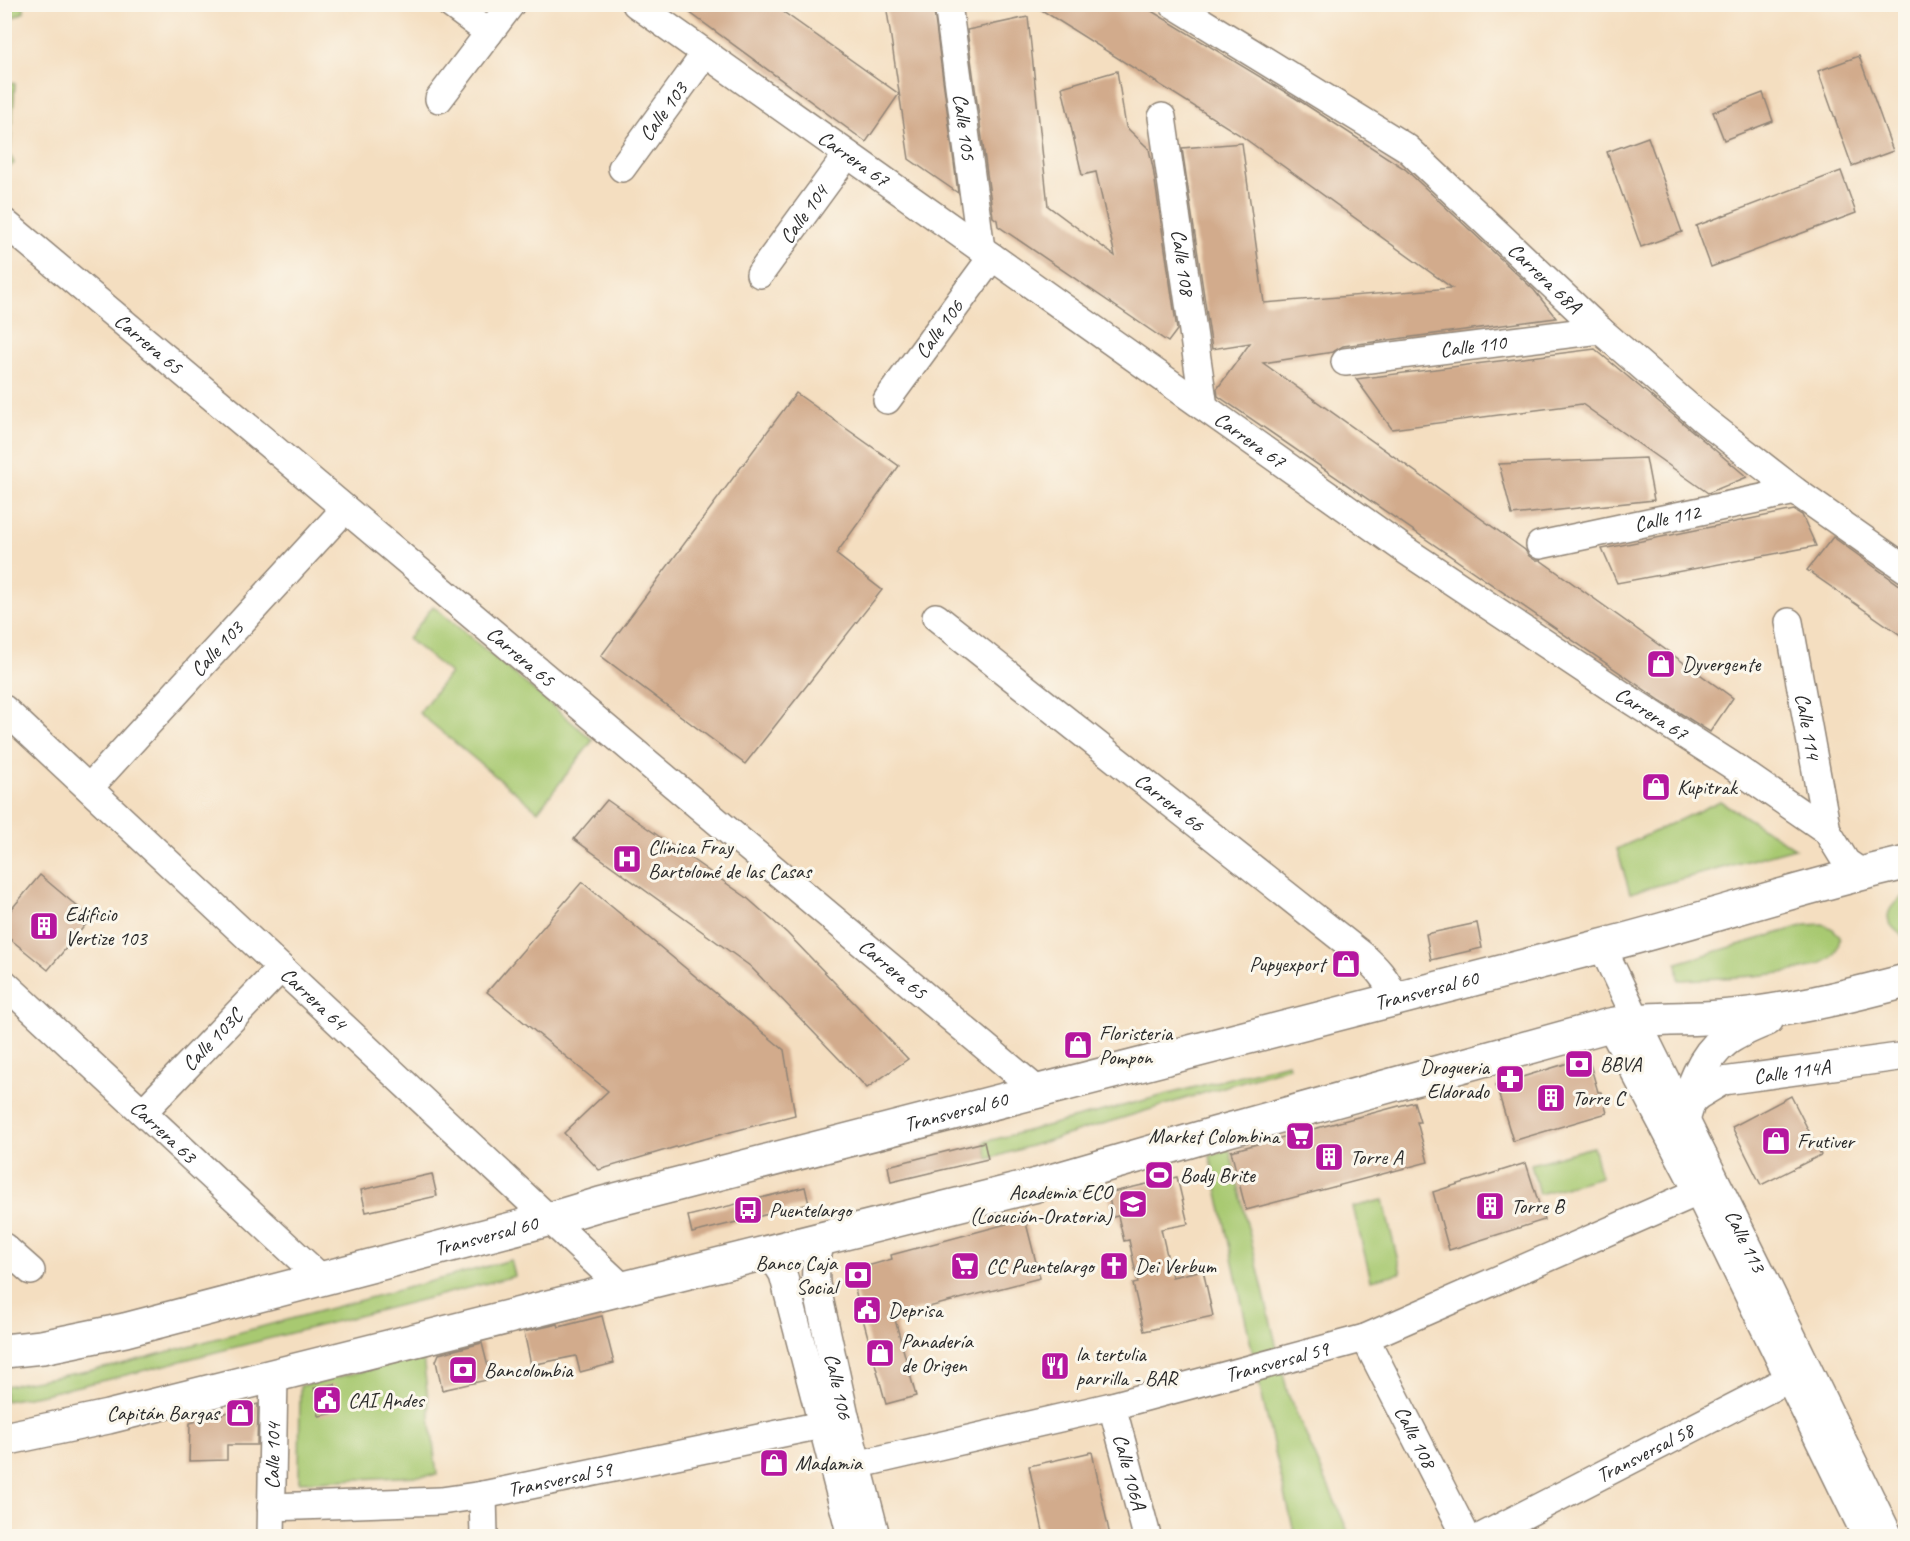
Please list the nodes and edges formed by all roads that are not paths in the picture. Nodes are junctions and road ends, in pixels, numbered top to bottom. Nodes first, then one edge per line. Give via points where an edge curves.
1 (450, 4) edge
2 (511, 4) edge
3 (636, 4) edge
4 (948, 4) edge
5 (1173, 4) edge
6 (489, 33) junction
7 (705, 54) junction
8 (439, 99) dead end
9 (1162, 117) dead end
10 (847, 154) junction
11 (622, 168) dead end
12 (4, 222) edge
13 (986, 253) junction
14 (760, 274) dead end
15 (1600, 330) junction
16 (1345, 362) dead end
17 (887, 400) dead end
18 (1204, 407) junction
19 (1795, 491) junction
20 (345, 509) junction
21 (1540, 545) dead end
22 (1905, 569) edge
23 (936, 617) dead end
24 (1789, 622) dead end
25 (4, 709) edge
26 (89, 788) junction
27 (1827, 831) junction
28 (1905, 863) edge
29 (1862, 873) junction
30 (1602, 946) junction
31 (281, 968) junction
32 (1905, 981) edge
33 (4, 983) edge
34 (1394, 997) junction
35 (1789, 1008) junction
36 (1623, 1022) junction
37 (1905, 1056) edge
38 (1038, 1091) junction
39 (1686, 1111) junction
40 (143, 1112) junction
41 (1698, 1192) junction
42 (550, 1219) junction
43 (824, 1237) junction
44 (4, 1247) edge
45 (761, 1252) junction
46 (31, 1271) dead end
47 (322, 1279) junction
48 (623, 1288) junction
49 (1365, 1338) junction
50 (4, 1351) edge
51 (1799, 1374) junction
52 (274, 1376) junction
53 (1112, 1406) junction
54 (834, 1422) junction
55 (4, 1439) edge
56 (846, 1467) junction
57 (483, 1495) junction
58 (271, 1507) junction
59 (271, 1536) edge
60 (484, 1536) edge
61 (851, 1536) edge
62 (876, 1536) edge
63 (1147, 1536) edge
64 (1466, 1536) edge
65 (1482, 1536) edge
66 (1866, 1536) edge
67 (1889, 1536) edge

1 - 6 street
2 - 6 street
3 - 7 street, Carrera 67
4 - 13 street, Calle 105
5 - 15 street, Carrera 68A via 1407,148
6 - 8 street
7 - 10 street, Carrera 67
7 - 11 street, Calle 103
9 - 18 street, Calle 108
10 - 13 street, Carrera 67
10 - 14 street, Calle 104
12 - 20 street, Carrera 65
13 - 17 street, Calle 106
13 - 18 street, Carrera 67
15 - 16 street, Calle 110
15 - 19 street, Carrera 68A via 1704,420
18 - 27 street, Carrera 67 via 1408,552
19 - 21 street, Calle 112
19 - 22 street, Carrera 68A
20 - 26 street, Calle 103
20 - 38 street, Carrera 65
23 - 34 street, Carrera 66 via 1361,954 1384,977
24 - 27 street, Calle 114
25 - 26 street, Carrera 64
26 - 31 street, Carrera 64
27 - 29 street, Carrera 67 via 1846,862
28 - 29 main road, Transversal 60
29 - 30 main road, Transversal 60
30 - 34 main road, Transversal 60
30 - 36 street, Calle 113
31 - 40 street, Calle 103C
31 - 42 street, Carrera 64
32 - 35 main road
33 - 40 street, Carrera 63
34 - 38 main road, Transversal 60
35 - 36 main road via 1720,1017
35 - 39 main road via 1717,1046 1697,1078
36 - 39 street, Calle 113
36 - 41 street, Calle 113
36 - 43 main road via 1037,1185
37 - 39 street, Calle 114A via 1723,1081 1698,1096
38 - 42 main road, Transversal 60
39 - 51 street, Calle 113 via 1716,1184 1760,1268
40 - 47 street, Carrera 63
41 - 49 street, Transversal 59
41 - 51 street, Calle 113
42 - 47 main road, Transversal 60
42 - 48 street, Carrera 64
43 - 45 main road
43 - 54 street, Calle 106 via 815,1267
44 - 46 street
45 - 48 main road
45 - 54 street, Calle 106 via 783,1274
47 - 50 main road, Transversal 60 via 125,1330
48 - 52 main road
49 - 53 street, Transversal 59
49 - 64 street, Calle 108
51 - 65 street, Transversal 58
51 - 66 street, Calle 113
51 - 67 street, Calle 113
52 - 55 main road
52 - 58 street, Calle 104
53 - 56 street, Transversal 59
53 - 63 street, Calle 106A
54 - 56 street, Calle 106
54 - 57 street, Transversal 59
56 - 61 street, Calle 106
56 - 62 street, Calle 106
57 - 58 street, Transversal 59 via 441,1501
57 - 60 street
58 - 59 street, Calle 104

